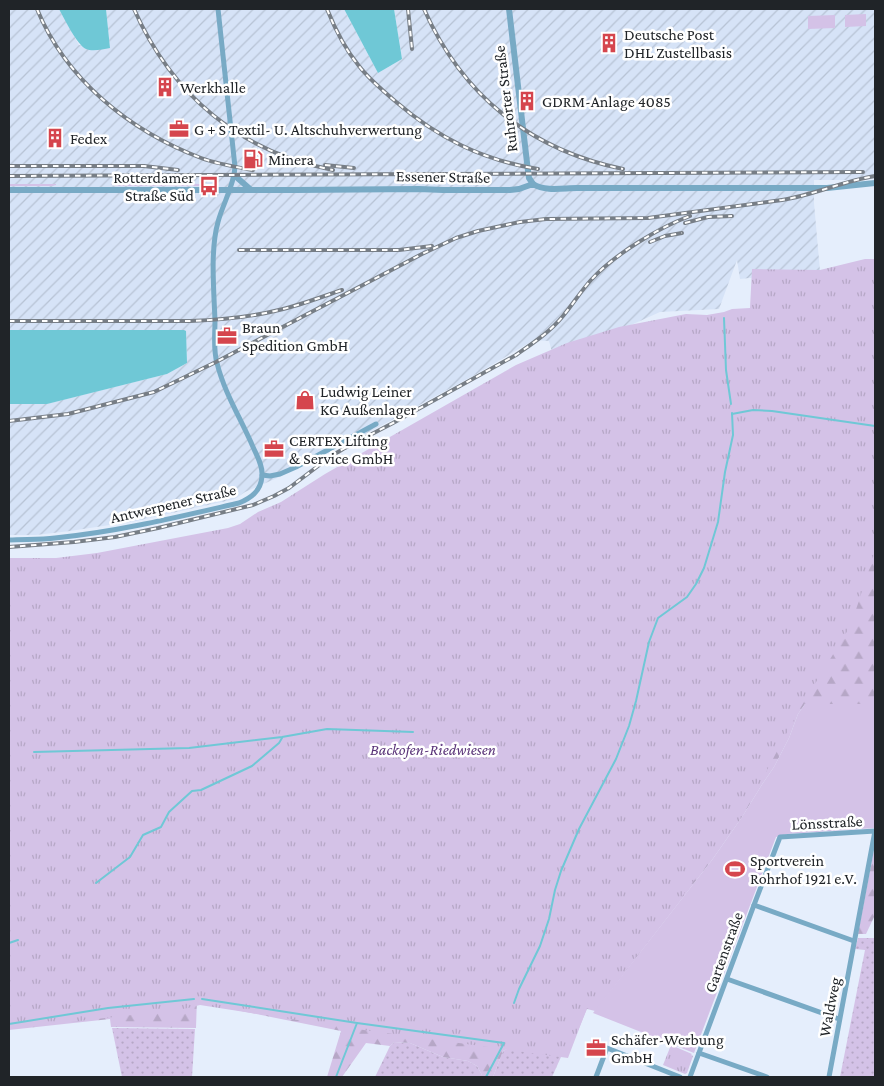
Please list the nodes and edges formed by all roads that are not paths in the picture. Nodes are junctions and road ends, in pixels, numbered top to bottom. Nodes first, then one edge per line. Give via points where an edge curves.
1 (218, 9) edge
2 (509, 9) edge
3 (234, 175) junction
4 (875, 183) edge
5 (533, 184) junction
6 (250, 189) junction
7 (9, 190) edge
8 (230, 190) junction
9 (376, 424) dead end
10 (262, 475) junction
11 (9, 540) edge
12 (875, 831) edge
13 (780, 837) joint
14 (754, 905) junction
15 (854, 940) junction
16 (726, 978) junction
17 (839, 1019) junction
18 (699, 1053) junction
19 (596, 1077) edge
20 (680, 1077) edge
21 (690, 1077) edge
22 (767, 1077) edge
23 (829, 1077) edge

1 - 3 street
2 - 5 street, Ruhrorter Straße via 528,171
3 - 6 street
3 - 8 street
4 - 5 street, Essener Straße via 809,188 549,189
5 - 6 street, Essener Straße via 510,190
6 - 8 street, Essener Straße
7 - 8 street, Essener Straße
8 - 10 street via 218,221 214,248 216,357 221,379 258,458
9 - 10 street via 296,467 280,474
10 - 11 street, Antwerpener Straße via 255,493 239,503 96,533
12 - 13 street, Lönsstraße
12 - 15 street, Waldweg
13 - 14 street, Gartenstraße
14 - 15 street
14 - 16 street, Gartenstraße
15 - 17 street, Waldweg
16 - 17 street
16 - 18 street, Gartenstraße
17 - 23 street, Waldweg
18 - 21 street, Gartenstraße
18 - 22 street
19 - 20 street via 607,1048

